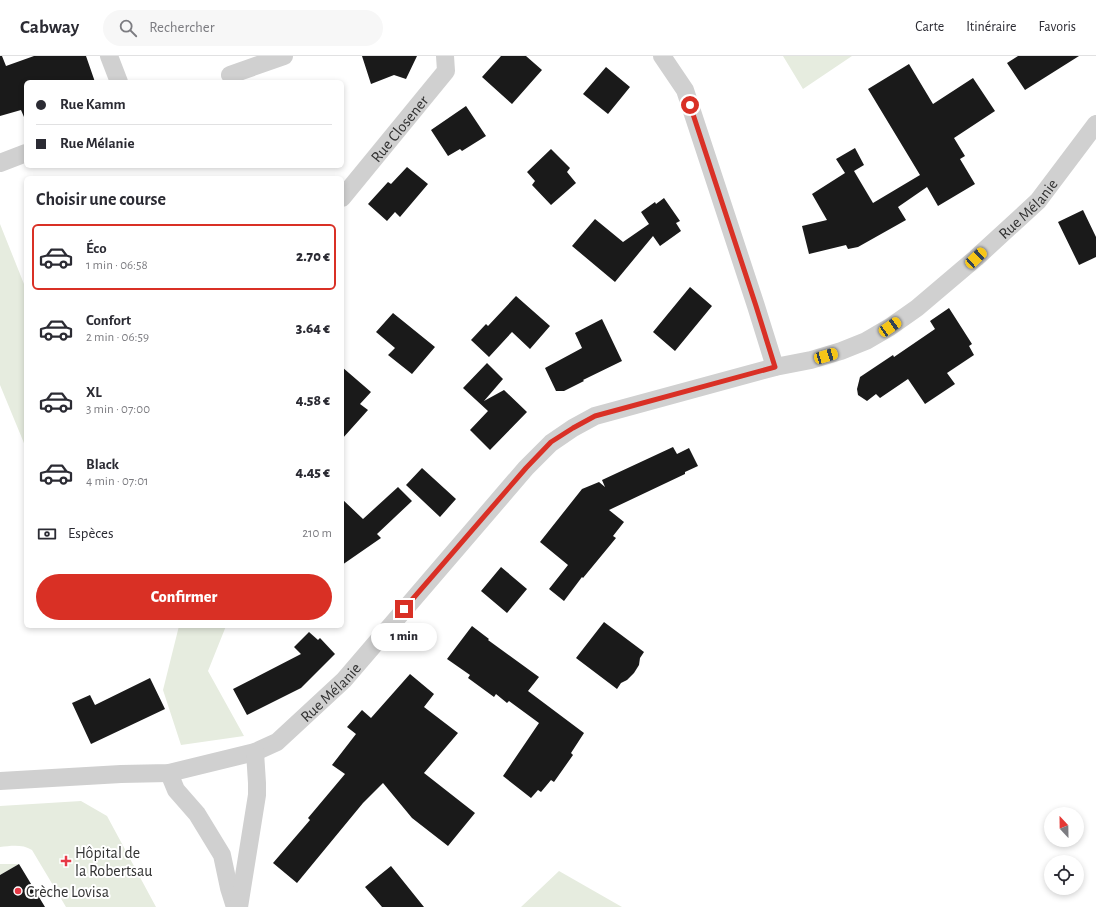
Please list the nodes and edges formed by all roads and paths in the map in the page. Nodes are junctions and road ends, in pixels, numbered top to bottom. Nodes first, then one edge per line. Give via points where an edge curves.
1 (109, 56) edge
2 (284, 56) edge
3 (445, 56) edge
4 (662, 56) edge
5 (230, 75) dead end
6 (118, 80) edge
7 (1096, 124) edge
8 (24, 154) edge
9 (0, 163) edge
10 (344, 196) edge
11 (775, 367) junction
12 (255, 752) junction
13 (170, 772) junction
14 (0, 781) edge
15 (235, 907) edge
16 (239, 907) edge

1 - 6 street
2 - 5 street
3 - 10 street, Rue Closener via 446,71
4 - 11 street via 685,90
7 - 11 street, Rue Mélanie via 1038,201 917,308 890,327 847,349
8 - 9 street
11 - 12 street, Rue Mélanie via 595,416 551,442 344,680 277,742
12 - 13 street, Rue Mélanie
12 - 16 street via 257,795
13 - 14 street
13 - 15 street via 176,790 197,814 222,855

